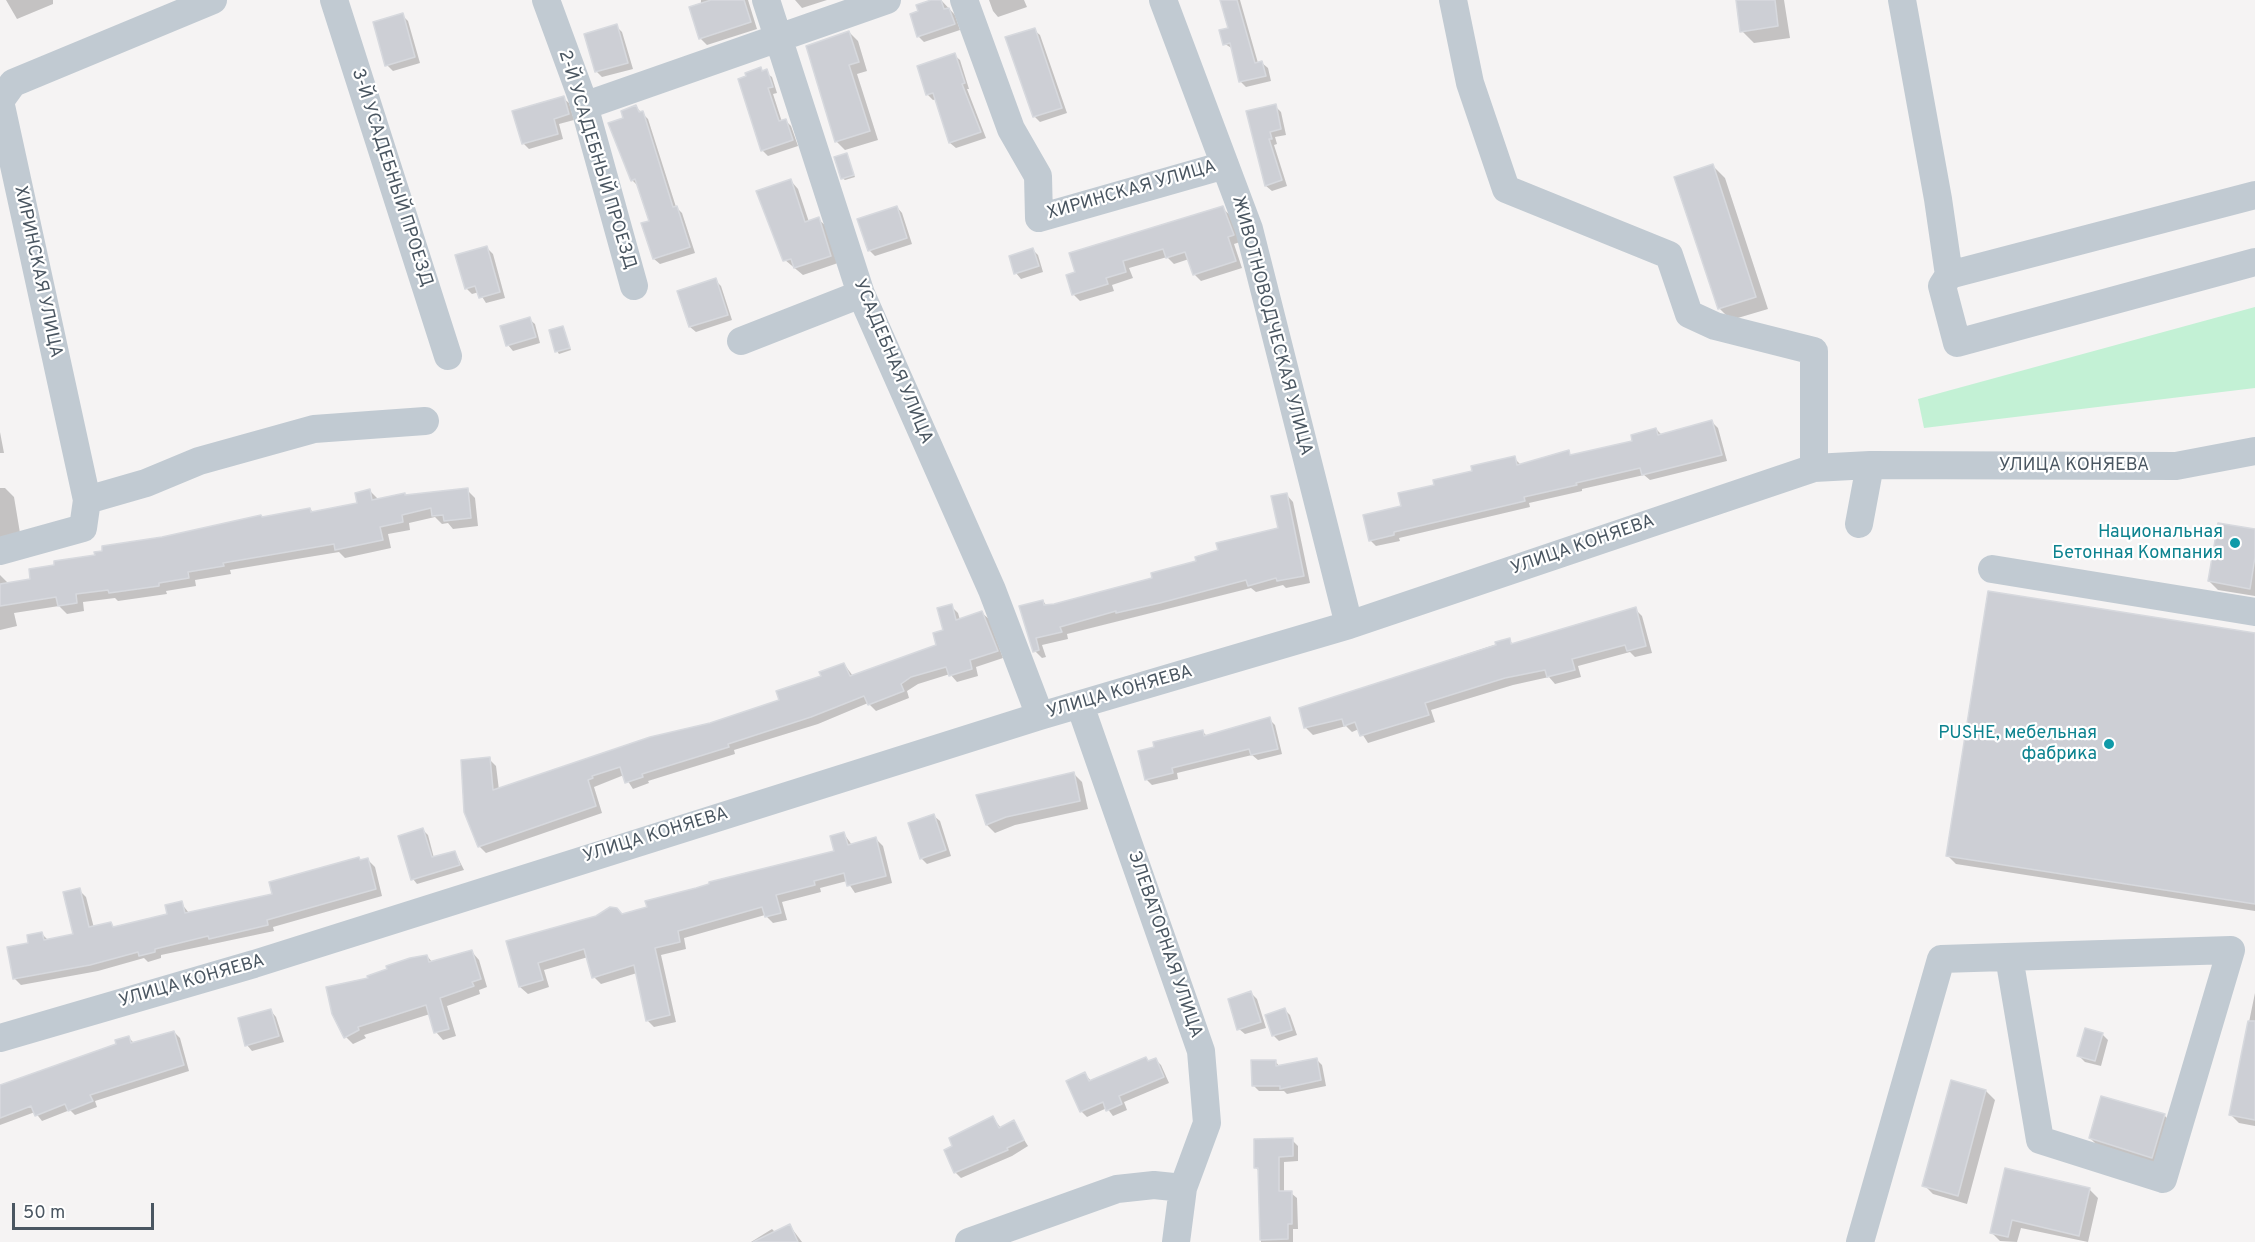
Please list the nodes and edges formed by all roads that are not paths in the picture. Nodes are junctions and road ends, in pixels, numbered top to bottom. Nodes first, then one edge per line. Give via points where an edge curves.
1 (213, 0) edge
2 (334, 0) edge
3 (546, 0) edge
4 (766, 0) edge
5 (887, 0) edge
6 (964, 0) edge
7 (1163, 0) edge
8 (1453, 0) edge
9 (1902, 0) edge
10 (778, 36) junction
11 (584, 106) junction
12 (1225, 165) junction
13 (2255, 195) edge
14 (2255, 262) edge
15 (1949, 275) junction
16 (634, 286) dead end
17 (861, 294) junction
18 (741, 341) dead end
19 (448, 356) dead end
20 (425, 421) dead end
21 (2255, 451) edge
22 (1870, 465) junction
23 (1814, 468) junction
24 (87, 500) junction
25 (1859, 524) dead end
26 (0, 551) edge
27 (1992, 569) dead end
28 (2255, 612) edge
29 (1349, 625) junction
30 (1080, 705) junction
31 (1040, 716) junction
32 (2009, 957) junction
33 (0, 1038) edge
34 (1183, 1188) junction
35 (969, 1242) edge
36 (1176, 1242) edge
37 (1860, 1242) edge

1 - 24 street, ХИРИНСКАЯ УЛИЦА via 13,83 0,101
2 - 19 street, 3-Й УСАДЕБНЫЙ ПРОЕЗД
3 - 11 street, 2-Й УСАДЕБНЫЙ ПРОЕЗД
4 - 10 street, УСАДЕБНАЯ УЛИЦА
5 - 10 street
6 - 12 street, ХИРИНСКАЯ УЛИЦА via 1011,129 1038,177 1039,218
7 - 12 street, ЖИВОТНОВОДЧЕСКАЯ УЛИЦА
8 - 23 street via 1470,83 1506,189 1669,255 1689,314 1714,326 1814,351
9 - 15 street
10 - 11 street
10 - 17 street, УСАДЕБНАЯ УЛИЦА
11 - 16 street, 2-Й УСАДЕБНЫЙ ПРОЕЗД
12 - 29 street, ЖИВОТНОВОДЧЕСКАЯ УЛИЦА via 1249,229
13 - 15 street
14 - 15 street via 1957,343 1942,285
17 - 18 street
17 - 31 street, УСАДЕБНАЯ УЛИЦА via 992,590
20 - 24 street via 314,429 199,461 146,483
21 - 22 street, УЛИЦА КОНЯЕВА via 2176,466
22 - 23 street, УЛИЦА КОНЯЕВА
22 - 25 street
23 - 29 street, УЛИЦА КОНЯЕВА
24 - 26 street, ХИРИНСКАЯ УЛИЦА via 83,528
27 - 28 street
29 - 30 street, УЛИЦА КОНЯЕВА
30 - 31 street, УЛИЦА КОНЯЕВА
30 - 34 street, ЭЛЕВАТОРНАЯ УЛИЦА via 1201,1051 1207,1123
31 - 33 street, УЛИЦА КОНЯЕВА via 254,964
32 - 32 street via 2231,950 2163,1179 2040,1140
32 - 37 street via 1941,959
34 - 35 street via 1154,1185 1117,1189
34 - 36 street, ЭЛЕВАТОРНАЯ УЛИЦА

